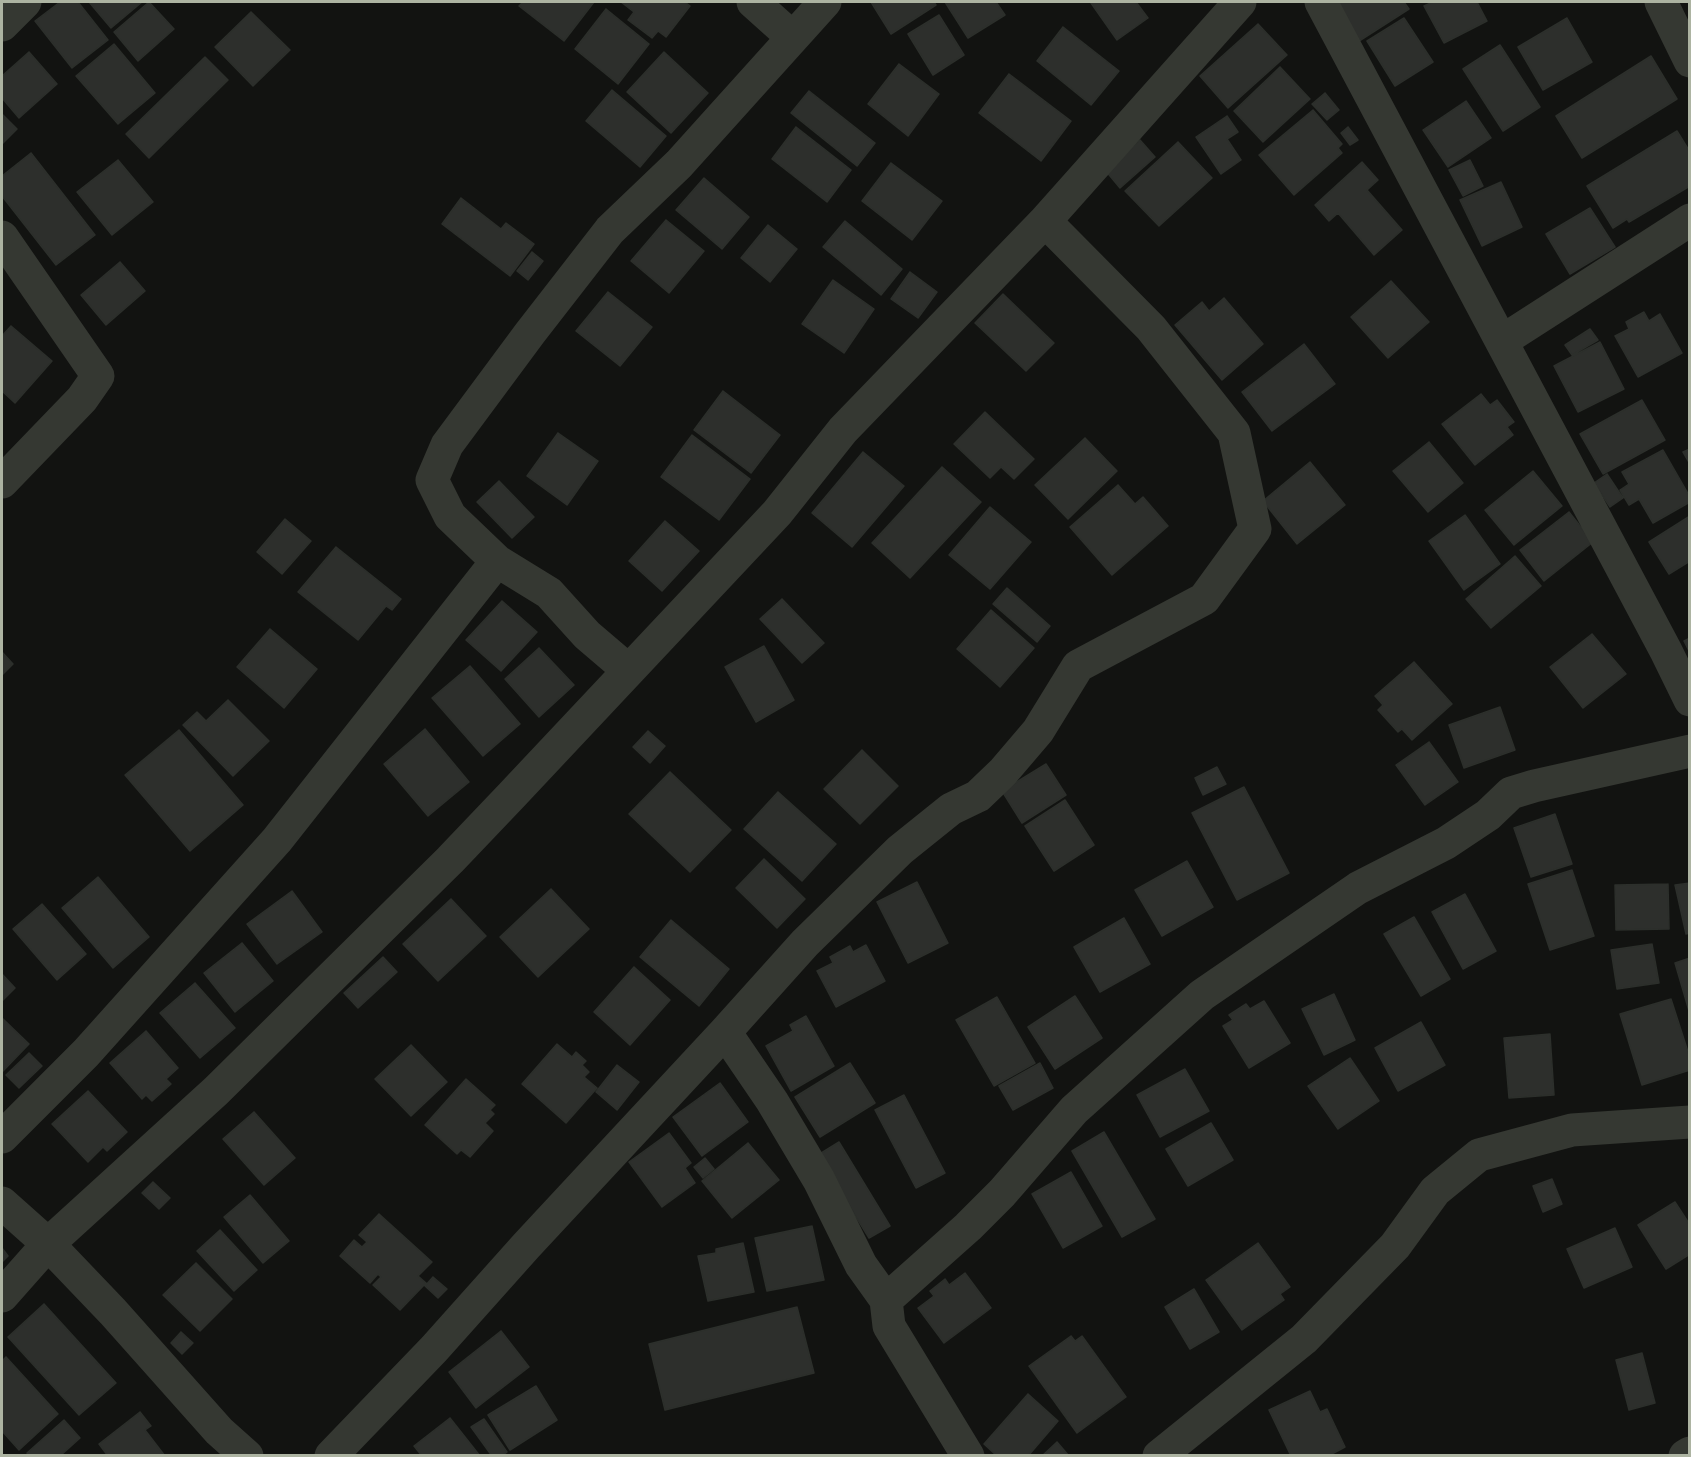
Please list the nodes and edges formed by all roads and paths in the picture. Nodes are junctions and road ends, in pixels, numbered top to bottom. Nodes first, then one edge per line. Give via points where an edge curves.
1 (25, 2) edge
2 (753, 2) edge
3 (825, 2) edge
4 (1240, 2) edge
5 (1321, 2) edge
6 (1661, 2) edge
7 (2, 25) edge
8 (792, 37) junction
9 (1689, 61) edge
10 (1689, 220) edge
11 (1045, 221) junction
12 (2, 237) edge
13 (1502, 341) junction
14 (2, 482) edge
15 (497, 561) junction
16 (628, 670) junction
17 (1689, 700) edge
18 (1689, 751) edge
19 (725, 1032) junction
20 (1689, 1122) edge
21 (2, 1137) edge
22 (2, 1203) edge
23 (48, 1244) junction
24 (2, 1296) edge
25 (886, 1300) junction
26 (1689, 1453) edge
27 (246, 1455) edge
28 (331, 1455) edge
29 (968, 1455) edge
30 (1159, 1455) edge
31 (1684, 1455) edge

1 - 7 street
2 - 8 street
3 - 8 street
4 - 11 street
5 - 13 street
6 - 9 street
8 - 15 street via 679,164 610,231 447,445 432,480 450,516
10 - 13 street
11 - 16 street via 843,430 777,513
11 - 19 street via 1151,328 1234,433 1255,529 1204,599 1078,666 1038,731 1003,772 978,796 951,809 900,850 805,943
12 - 14 street via 98,375 82,399
13 - 17 street
15 - 16 street via 549,593 587,635
15 - 21 street via 277,840 86,1053
16 - 23 street via 450,860 216,1091
18 - 25 street via 1511,793 1488,815 1446,843 1358,888 1202,995 1074,1110 994,1201
19 - 25 street via 772,1101 819,1180 861,1265
19 - 28 street via 434,1349
20 - 30 street via 1572,1130 1479,1155 1435,1191 1395,1246 1304,1340
22 - 23 street
23 - 24 street
23 - 27 street via 219,1431
25 - 29 street via 889,1326
26 - 31 street

